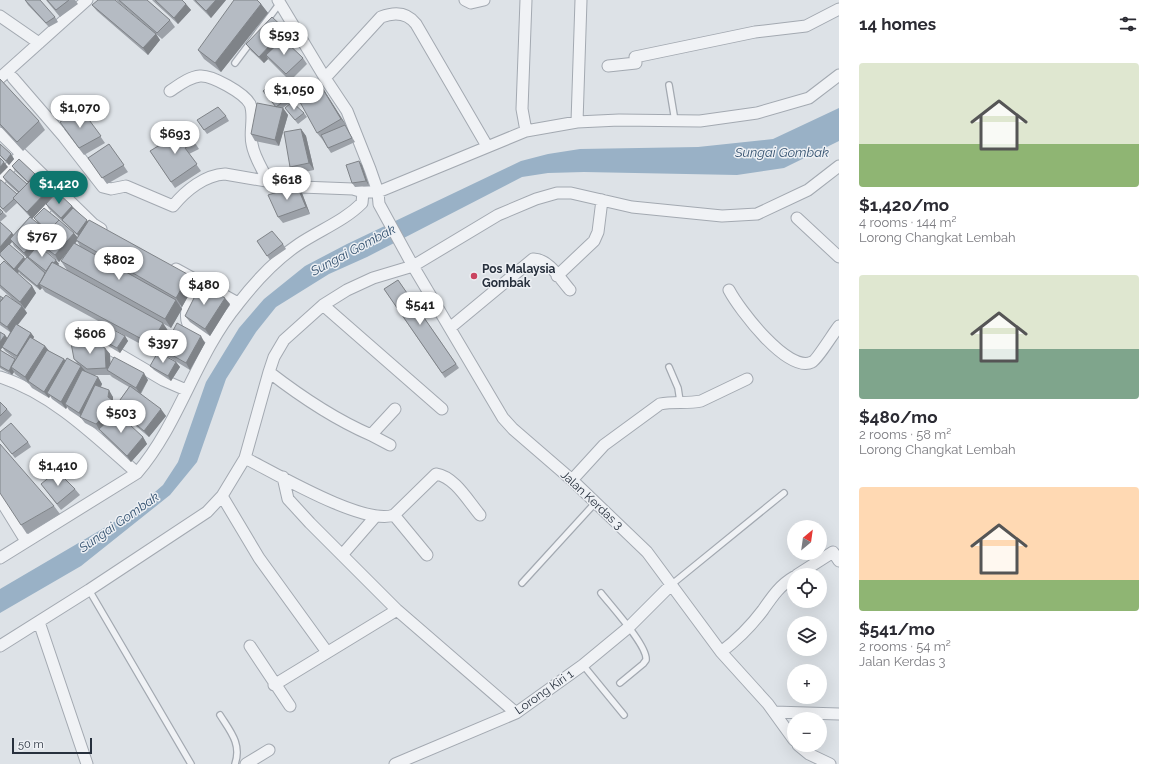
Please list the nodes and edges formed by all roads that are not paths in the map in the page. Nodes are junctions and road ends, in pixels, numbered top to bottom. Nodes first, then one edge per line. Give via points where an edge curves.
1 (87, 0) edge
2 (465, 0) edge
3 (484, 0) edge
4 (526, 0) edge
5 (580, 0) edge
6 (835, 0) edge
7 (280, 1) edge
8 (839, 10) edge
9 (0, 16) edge
10 (39, 43) junction
11 (235, 62) dead end
12 (608, 66) dead end
13 (5, 73) edge
14 (839, 75) edge
15 (325, 78) junction
16 (669, 85) dead end
17 (170, 91) dead end
18 (675, 121) junction
19 (577, 122) junction
20 (526, 131) junction
21 (0, 133) edge
22 (487, 146) junction
23 (20, 155) junction
24 (839, 166) edge
25 (0, 180) edge
26 (268, 181) junction
27 (60, 192) junction
28 (363, 192) junction
29 (378, 192) junction
30 (602, 200) junction
31 (797, 218) dead end
32 (22, 235) edge
33 (110, 235) edge
34 (839, 257) edge
35 (169, 266) edge
36 (413, 266) junction
37 (557, 276) junction
38 (206, 285) junction
39 (570, 290) dead end
40 (729, 290) dead end
41 (238, 303) junction
42 (323, 305) junction
43 (839, 326) edge
44 (451, 327) junction
45 (212, 340) junction
46 (100, 343) edge
47 (670, 367) dead end
48 (268, 372) junction
49 (0, 377) edge
50 (747, 379) dead end
51 (186, 390) junction
52 (680, 401) junction
53 (395, 409) dead end
54 (442, 409) dead end
55 (371, 435) junction
56 (390, 445) dead end
57 (245, 458) junction
58 (137, 473) junction
59 (283, 477) junction
60 (572, 480) junction
61 (784, 493) dead end
62 (222, 496) junction
63 (0, 499) edge
64 (596, 502) junction
65 (394, 515) junction
66 (480, 515) dead end
67 (375, 517) junction
68 (26, 541) junction
69 (342, 555) junction
70 (427, 555) dead end
71 (0, 558) edge
72 (839, 561) edge
73 (808, 568) edge
74 (787, 582) edge
75 (522, 583) dead end
76 (671, 585) junction
77 (89, 590) junction
78 (601, 593) dead end
79 (397, 610) junction
80 (39, 622) junction
81 (629, 627) junction
82 (0, 646) edge
83 (250, 646) dead end
84 (327, 652) junction
85 (721, 652) junction
86 (583, 665) junction
87 (620, 683) dead end
88 (274, 684) junction
89 (290, 706) dead end
90 (774, 712) junction
91 (516, 713) junction
92 (839, 714) edge
93 (220, 715) dead end
94 (624, 715) dead end
95 (787, 730) edge
96 (269, 750) dead end
97 (807, 752) edge
98 (823, 763) edge
99 (87, 764) edge
100 (191, 764) edge
101 (236, 764) edge
102 (246, 764) edge
103 (395, 764) edge

1 - 10 street
2 - 3 street via 471,3
4 - 20 street via 522,109
5 - 19 street
6 - 8 street
7 - 11 lane
7 - 15 street
8 - 12 street via 806,26 748,34 635,57 636,63
9 - 10 street
10 - 13 street
13 - 26 street via 64,137 104,187 112,189 126,186 173,206 206,178 215,174
14 - 18 street via 809,98 757,113 700,121
15 - 22 street via 381,17 393,13 407,16 414,20
15 - 29 street via 347,111
16 - 18 lane
17 - 26 street via 188,79 201,76 215,79 241,94 250,104 252,145
18 - 19 street
19 - 20 street
20 - 22 street
21 - 23 street
22 - 29 street
23 - 25 street
23 - 27 street
24 - 30 street via 808,190 757,214 722,216 632,207
26 - 28 street via 301,187 352,189
27 - 32 street
27 - 33 street via 91,228
28 - 29 street
28 - 41 street via 362,203 350,215 287,253
29 - 36 street, Jalan Kerdas 3 via 379,204
30 - 36 street via 571,193 557,193 536,199 498,215
30 - 37 street via 598,232 594,241
31 - 34 street
35 - 38 street
36 - 42 street via 361,283
36 - 44 street, Jalan Kerdas 3
37 - 39 street
37 - 44 street via 545,263 533,259
38 - 41 street
38 - 45 street via 200,286 190,300 186,321
40 - 43 street via 740,308 766,338 790,360 802,365 813,362
41 - 45 street
42 - 48 street via 284,340
42 - 54 street
44 - 60 street, Jalan Kerdas 3 via 503,418
45 - 51 street
46 - 51 street via 163,380
47 - 52 lane
48 - 55 street via 314,404
48 - 57 street
49 - 58 street via 16,382 66,412
50 - 52 street via 701,401
51 - 58 street via 154,454
52 - 60 street via 660,404 647,412 604,445
53 - 55 street
55 - 56 street
57 - 59 street
57 - 62 street
58 - 68 street
59 - 67 street via 329,500
59 - 69 street via 288,499
60 - 64 street, Jalan Kerdas 3
61 - 76 lane
62 - 77 street via 207,512
62 - 84 street via 259,558
63 - 68 street
64 - 75 lane
64 - 76 street, Jalan Kerdas 3 via 647,552
65 - 66 street via 436,474 444,475 452,481
65 - 67 street
65 - 70 street
67 - 69 street
68 - 71 street
69 - 79 street
72 - 73 street via 833,552
74 - 85 street via 751,625 733,644
76 - 81 street, Lorong Kiri 1
76 - 85 street, Jalan Kerdas 3
77 - 80 street
77 - 100 lane
78 - 81 lane
79 - 84 street
79 - 91 street
80 - 82 street
80 - 99 street
81 - 86 street, Lorong Kiri 1
81 - 87 lane via 646,658 643,664
83 - 88 street
84 - 88 street
85 - 90 street, Jalan Kerdas 3
86 - 91 street, Lorong Kiri 1
86 - 94 lane
88 - 89 street
90 - 92 street
90 - 95 street, Jalan Kerdas 3
91 - 103 street, Lorong Kiri 1
93 - 101 lane via 239,751
96 - 102 street
97 - 98 street

